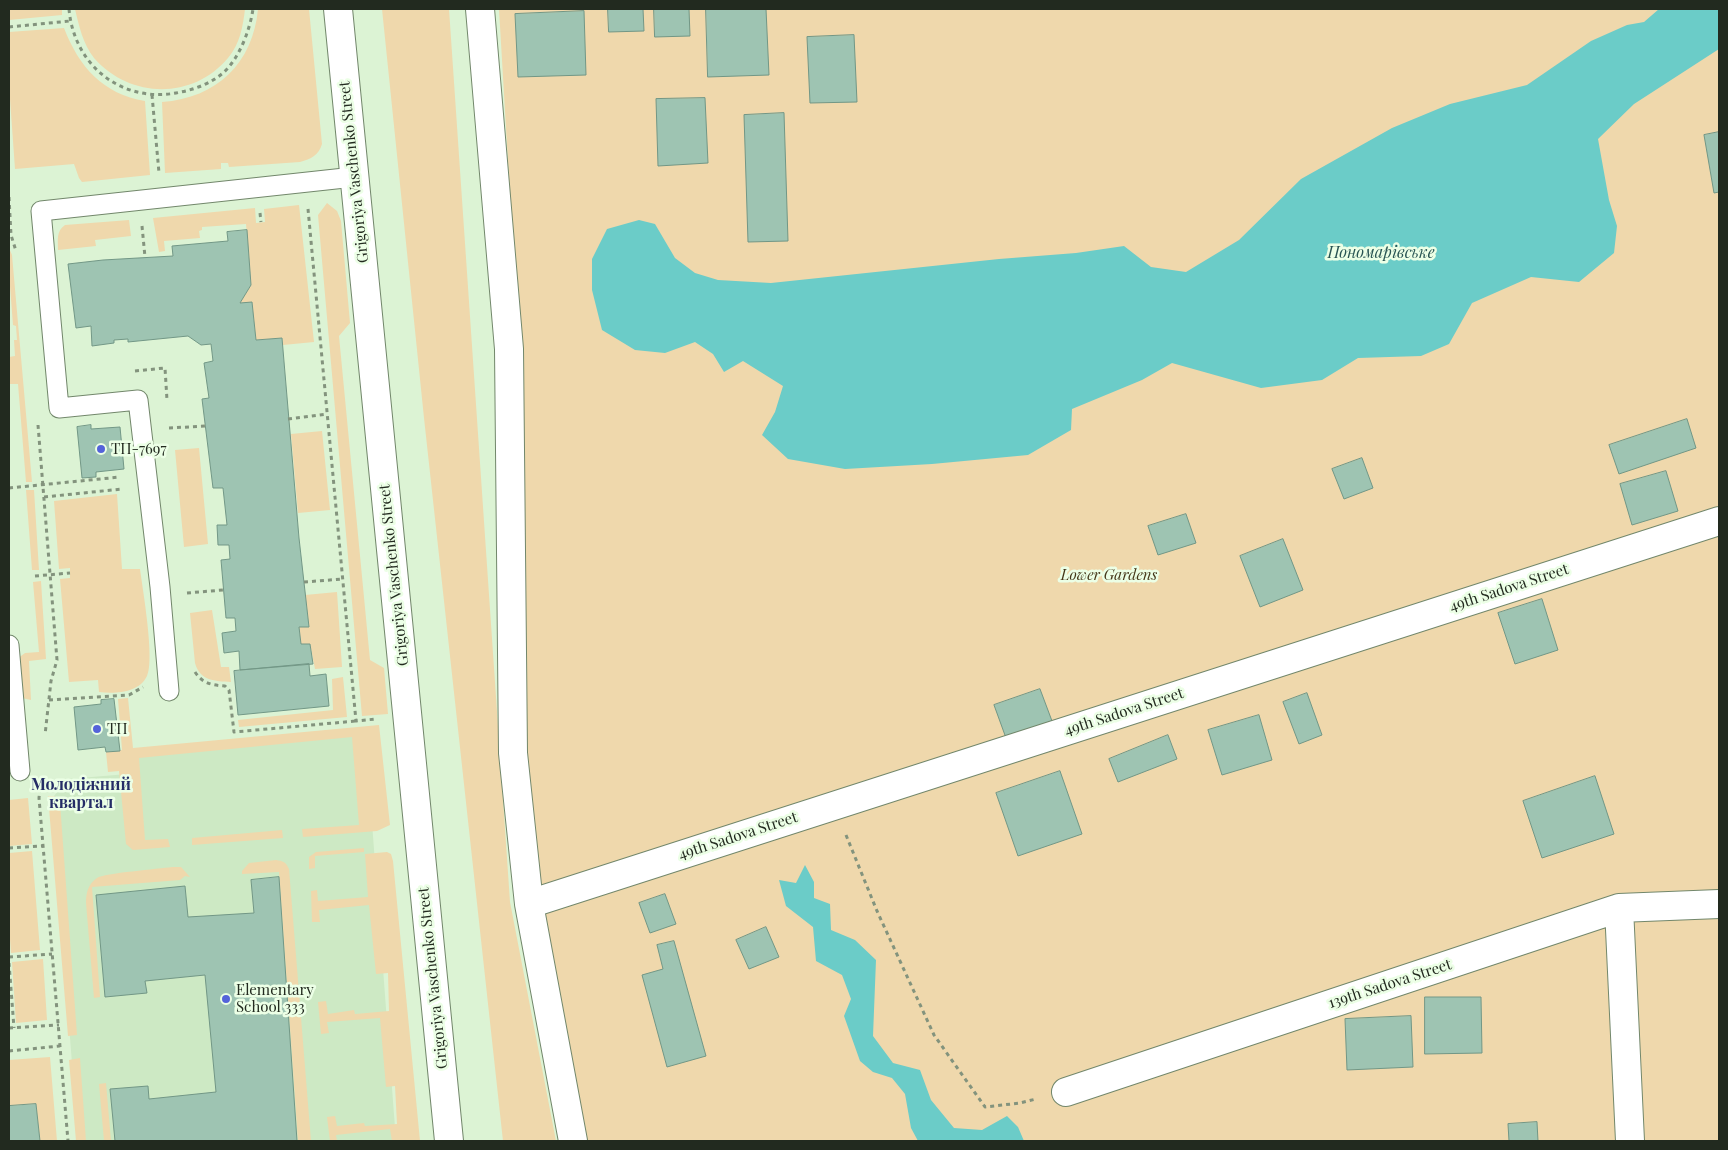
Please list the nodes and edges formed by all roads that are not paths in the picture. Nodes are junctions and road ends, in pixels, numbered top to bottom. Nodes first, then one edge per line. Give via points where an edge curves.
1 (338, 9) edge
2 (480, 9) edge
3 (354, 177) junction
4 (1719, 521) edge
5 (9, 645) edge
6 (169, 691) dead end
7 (20, 771) dead end
8 (529, 904) junction
9 (1719, 904) edge
10 (1619, 908) junction
11 (1066, 1092) road end
12 (449, 1141) edge
13 (573, 1141) edge
14 (1630, 1141) edge

1 - 3 street, Grigoriya Vaschenko Street
2 - 8 street via 510,349 513,753
3 - 6 lane via 41,211 59,408 138,400
3 - 12 street, Grigoriya Vaschenko Street
4 - 8 street, 49th Sadova Street
5 - 7 lane
8 - 13 street
9 - 10 street, 139th Sadova Street
10 - 11 street, 139th Sadova Street
10 - 14 street

